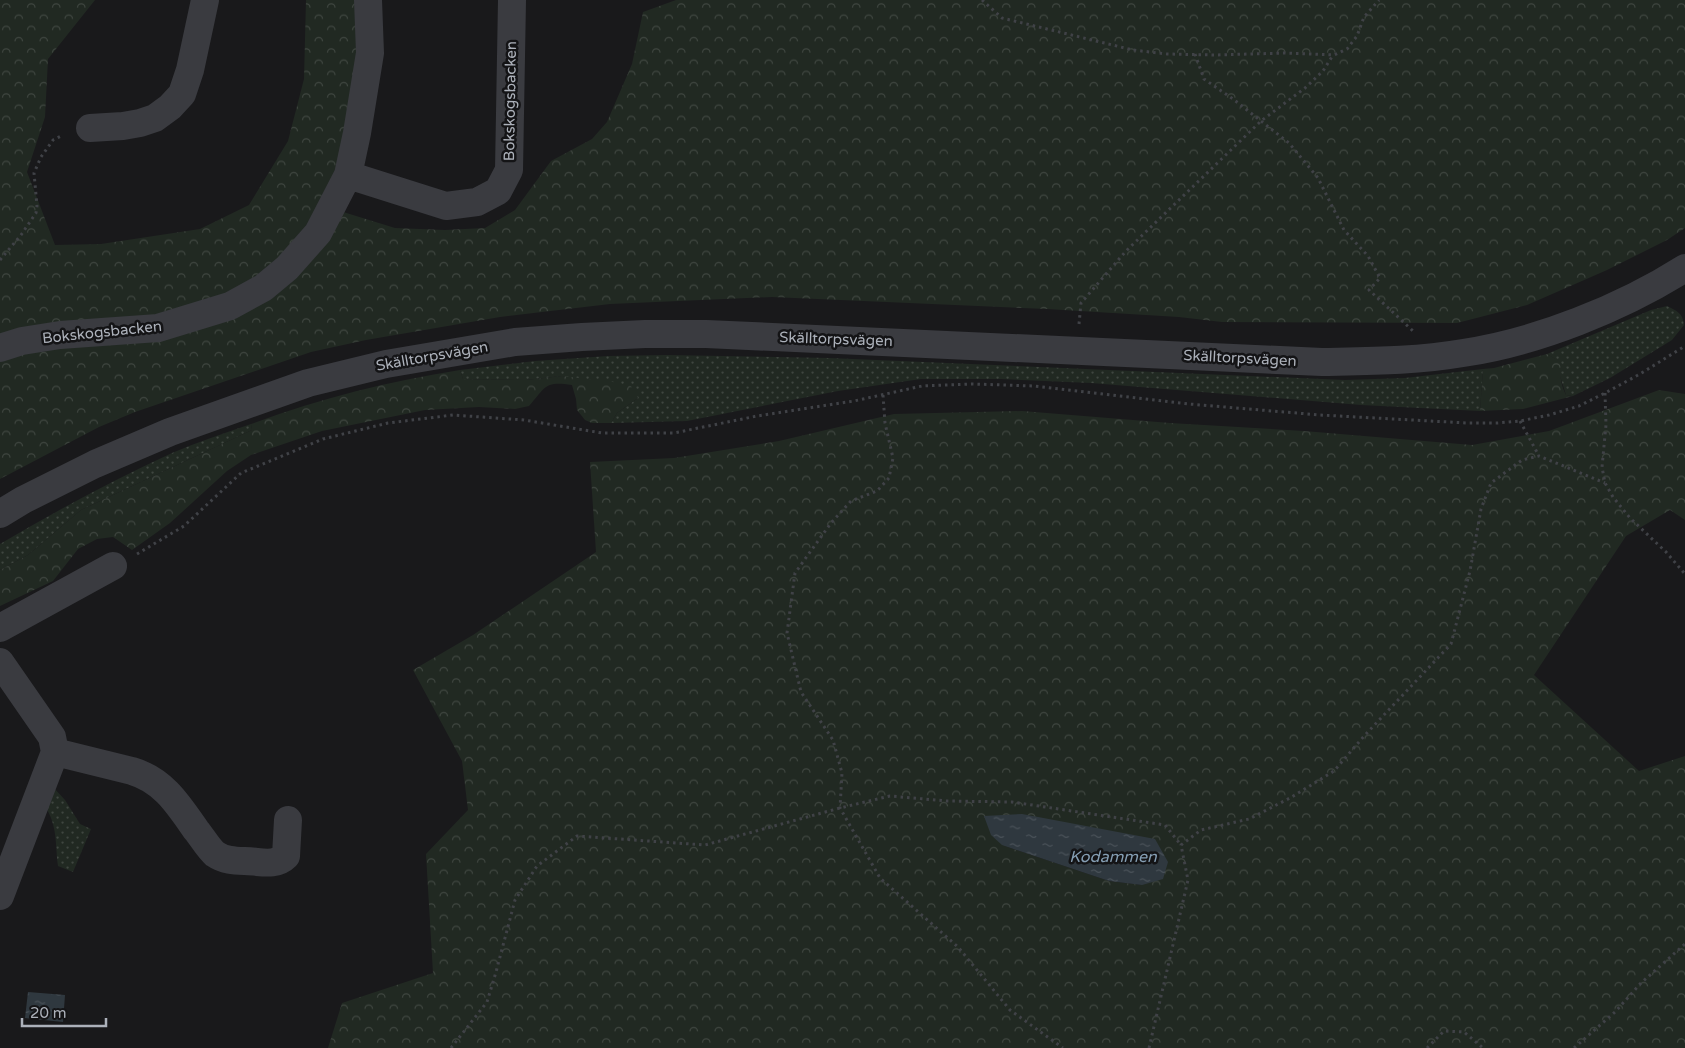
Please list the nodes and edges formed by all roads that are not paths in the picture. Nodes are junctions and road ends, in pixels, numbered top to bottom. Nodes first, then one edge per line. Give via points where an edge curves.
1 (205, 0) edge
2 (368, 0) edge
3 (512, 0) edge
4 (90, 128) road end
5 (348, 175) junction
6 (1685, 268) edge
7 (0, 348) edge
8 (0, 514) edge
9 (113, 566) road end
10 (0, 628) edge
11 (0, 662) edge
12 (55, 752) junction
13 (288, 820) dead end
14 (0, 896) edge

1 - 4 street via 182,94 155,118 123,126
2 - 5 street, Bokskogsbacken via 370,53
3 - 5 street, Bokskogsbacken via 509,170 498,191 477,202 446,206
5 - 7 street, Bokskogsbacken via 318,233 287,268 263,288 230,306 158,328 60,335
6 - 8 street, Skälltorpsvägen via 1644,292 1558,328 1463,353 1398,360 1322,362 706,334 582,337 480,347 308,383 170,432 95,464
9 - 10 street
11 - 12 street via 52,736
12 - 13 street via 132,771 154,780 216,854 232,861 270,863 284,858
12 - 14 street

